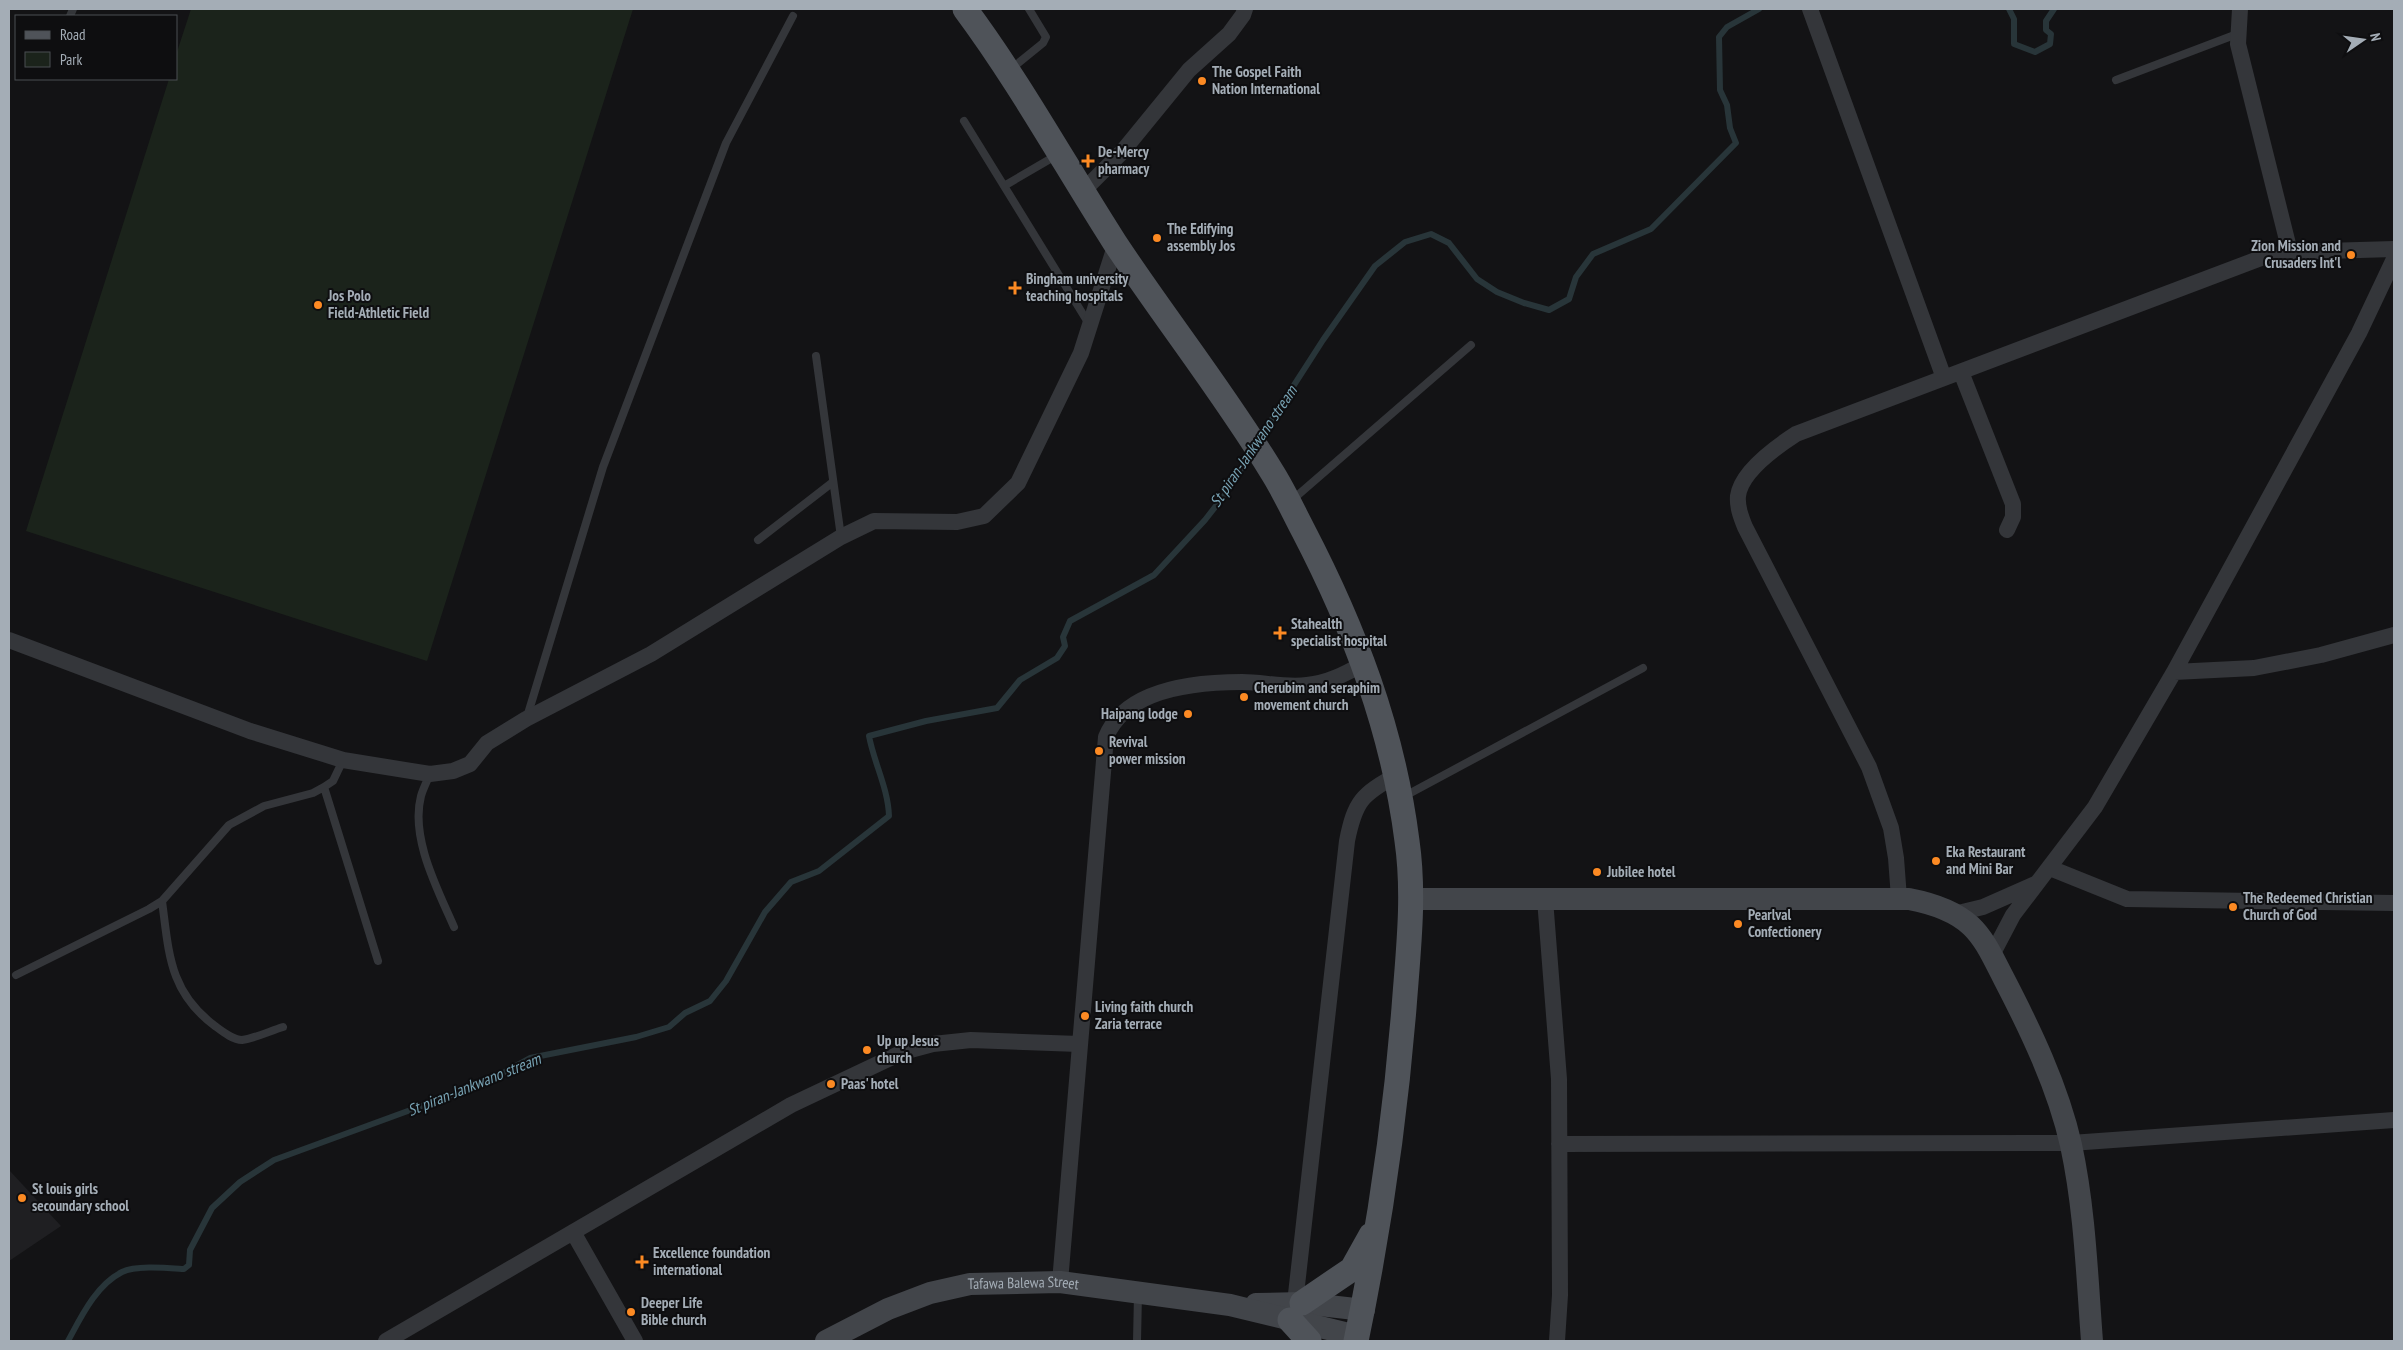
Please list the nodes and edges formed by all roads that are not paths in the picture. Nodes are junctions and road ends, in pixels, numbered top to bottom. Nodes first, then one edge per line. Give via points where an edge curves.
1 (1029, 9) edge
2 (1245, 9) edge
3 (1810, 9) edge
4 (2240, 9) edge
5 (968, 10) edge
6 (793, 16) dead end
7 (2237, 34) junction
8 (1007, 72) junction
9 (2116, 80) dead end
10 (964, 121) dead end
11 (1059, 154) junction
12 (1004, 186) junction
13 (1083, 191) junction
14 (1116, 243) junction
15 (2394, 250) edge
16 (2290, 252) junction
17 (2394, 259) edge
18 (2388, 287) edge
19 (1090, 324) junction
20 (1471, 345) dead end
21 (816, 356) dead end
22 (1960, 372) junction
23 (1944, 378) junction
24 (834, 482) junction
25 (1288, 502) junction
26 (2007, 530) dead end
27 (841, 537) junction
28 (758, 540) dead end
29 (2394, 636) edge
30 (9, 640) edge
31 (1364, 664) junction
32 (1643, 668) dead end
33 (2174, 672) junction
34 (526, 719) junction
35 (343, 760) junction
36 (430, 774) junction
37 (324, 787) junction
38 (1399, 787) junction
39 (2050, 868) junction
40 (2039, 882) junction
41 (1545, 898) junction
42 (1899, 898) junction
43 (1411, 899) junction
44 (162, 901) junction
45 (2394, 903) edge
46 (1954, 914) junction
47 (454, 927) dead end
48 (1992, 955) junction
49 (378, 961) dead end
50 (16, 976) dead end
51 (283, 1028) dead end
52 (1079, 1044) junction
53 (2394, 1120) edge
54 (2071, 1143) junction
55 (1559, 1144) junction
56 (1381, 1212) junction
57 (573, 1232) junction
58 (1060, 1282) junction
59 (1138, 1292) junction
60 (1296, 1309) junction
61 (1364, 1310) junction
62 (1357, 1338) edge
63 (386, 1341) edge
64 (635, 1341) edge
65 (826, 1341) edge
66 (1137, 1341) edge
67 (1309, 1341) edge
68 (1557, 1341) edge
69 (2092, 1341) edge

1 - 8 lane via 1046,37
2 - 13 street via 1229,34 1190,70 1122,152
3 - 23 street
4 - 7 street
5 - 8 main road
6 - 34 lane via 726,143 603,467
7 - 9 lane
7 - 16 street
8 - 11 main road
10 - 12 lane
11 - 12 lane
11 - 13 main road
12 - 19 lane
13 - 14 main road
14 - 19 street
14 - 25 main road via 1249,436
15 - 16 street
16 - 22 street via 2262,258
17 - 18 street
18 - 33 street via 2359,333
19 - 27 street via 1081,353 1018,482 984,516 957,522 874,522
20 - 25 lane
21 - 24 lane
22 - 23 street
22 - 26 street via 2013,504 2013,517
23 - 42 street via 1796,434 1748,475 1738,497 1745,527 1875,782 1891,828
24 - 27 lane
24 - 28 lane
25 - 31 main road via 1322,566
27 - 34 street via 651,654
29 - 33 street via 2254,668
30 - 35 street via 250,731
31 - 38 main road via 1378,704
31 - 52 street via 1340,677 1305,686 1222,682 1160,693 1121,713 1111,725 1106,737
32 - 38 lane
33 - 39 street via 2095,807
34 - 36 street via 487,743 470,764 453,772
35 - 36 street
35 - 37 lane via 333,781
36 - 47 lane via 420,797 419,830 430,872
37 - 44 lane via 243,815 229,825
37 - 49 lane
38 - 43 main road via 1408,844
38 - 60 street via 1372,789 1352,818 1347,841
39 - 40 street
39 - 45 street via 2127,899
40 - 46 street via 1983,908
40 - 48 street via 2013,915
41 - 42 street
41 - 43 street
41 - 55 street via 1559,1079
42 - 46 street via 1930,903
43 - 56 main road via 1398,1078
44 - 50 lane
44 - 51 lane via 171,965 185,997 207,1020 241,1040
46 - 48 street via 1971,926
48 - 54 street via 2021,1011
52 - 57 street via 971,1040 933,1044 903,1052 791,1105
52 - 58 street
53 - 54 street
54 - 55 street
54 - 69 street via 2083,1220
55 - 68 street via 1560,1295
56 - 60 main road via 1352,1269
56 - 61 main road
57 - 63 street
57 - 64 street
58 - 59 street, Tafawa Balewa Street
58 - 65 street, Tafawa Balewa Street via 970,1284 930,1293 888,1309
59 - 60 street, Tafawa Balewa Street
59 - 66 lane
60 - 61 street
60 - 62 street
60 - 67 main road
61 - 62 main road

